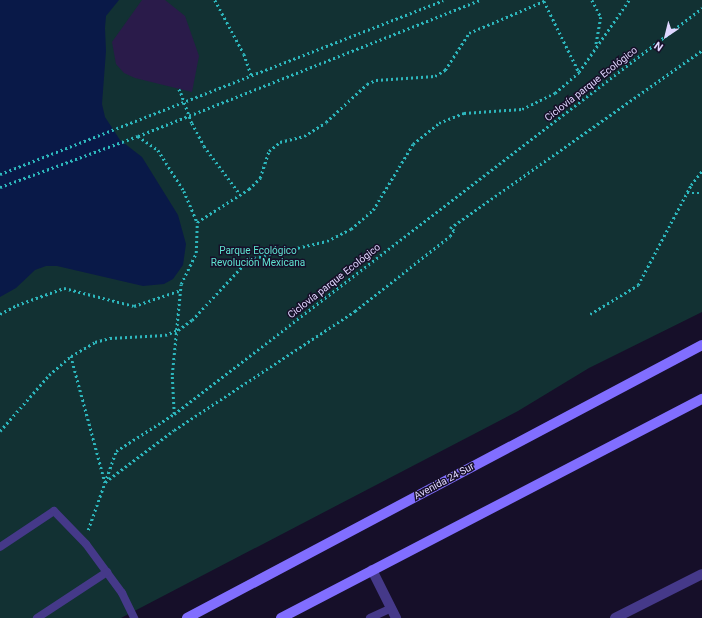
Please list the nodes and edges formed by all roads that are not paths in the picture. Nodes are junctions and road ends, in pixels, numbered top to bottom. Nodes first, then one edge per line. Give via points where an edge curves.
1 (702, 345) edge
2 (702, 399) edge
3 (0, 547) edge
4 (372, 570) junction
5 (107, 572) junction
6 (702, 574) edge
7 (391, 608) junction
8 (37, 618) edge
9 (134, 618) edge
10 (187, 618) edge
11 (281, 618) edge
12 (370, 618) edge
13 (396, 618) edge
14 (615, 618) edge

1 - 10 main road, Avenida 24 Sur
2 - 4 main road
3 - 5 lane via 54,511 86,544
4 - 7 street
4 - 11 main road
5 - 8 lane
5 - 9 lane via 122,593
6 - 14 street
7 - 12 lane
7 - 13 street

